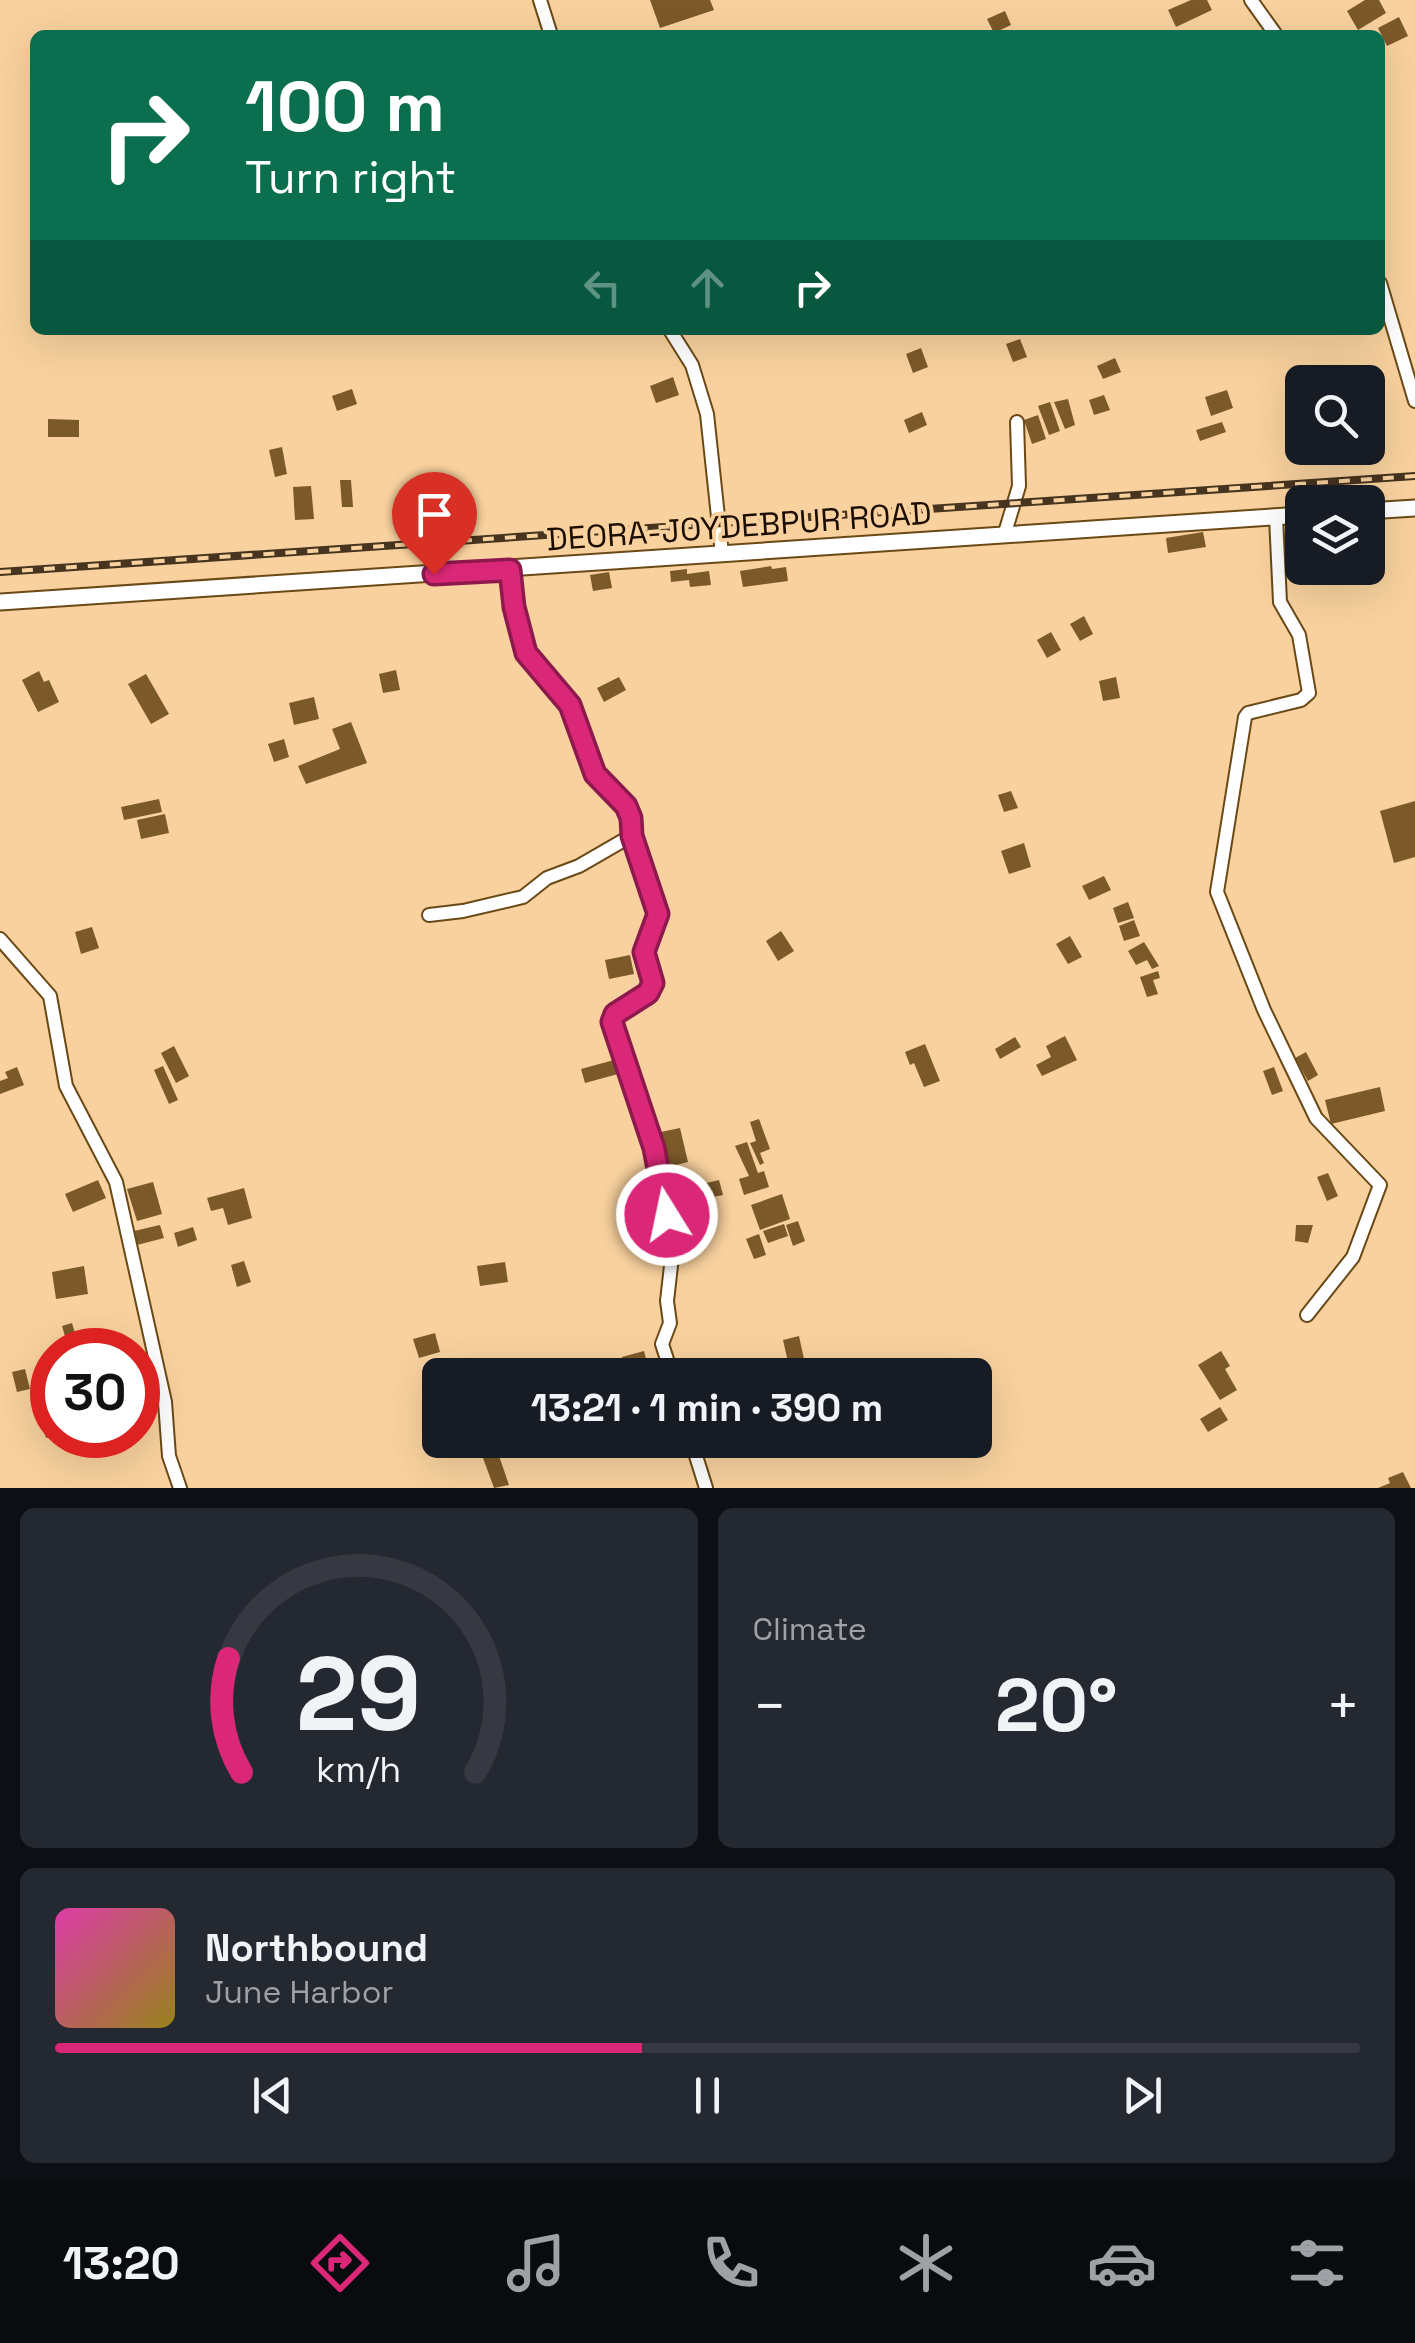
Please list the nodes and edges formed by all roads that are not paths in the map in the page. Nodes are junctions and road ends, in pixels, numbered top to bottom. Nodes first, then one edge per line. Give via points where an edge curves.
1 (540, 0) edge
2 (1251, 0) edge
3 (549, 30) edge
4 (1272, 30) edge
5 (1385, 300) edge
6 (673, 335) edge
7 (1415, 401) edge
8 (1017, 422) dead end
9 (1415, 508) edge
10 (1385, 510) edge
11 (1276, 517) junction
12 (1285, 517) edge
13 (1004, 536) junction
14 (722, 554) junction
15 (510, 570) junction
16 (0, 602) edge
17 (632, 836) junction
18 (429, 915) dead end
19 (0, 939) edge
20 (1307, 1315) dead end
21 (667, 1358) edge
22 (697, 1458) edge
23 (180, 1488) edge
24 (706, 1488) edge

1 - 3 street
2 - 4 street
5 - 7 street
6 - 14 street via 692,365 707,414
8 - 13 street via 1019,486
9 - 10 street
11 - 12 street, DEORA-JOYDEBPUR ROAD
11 - 13 street, DEORA-JOYDEBPUR ROAD
11 - 20 street via 1280,602 1299,635 1309,693 1245,717 1216,886 1264,1010 1316,1118 1380,1185 1353,1257
13 - 14 street, DEORA-JOYDEBPUR ROAD
14 - 15 street, DEORA-JOYDEBPUR ROAD
15 - 16 street, DEORA-JOYDEBPUR ROAD
15 - 17 street via 526,653 573,710 588,761 626,806
17 - 18 street via 523,897
17 - 21 street via 658,914 644,952 653,983 612,1022 656,1157 673,1248 670,1328 662,1344
19 - 23 street via 50,996 66,1086 116,1182
22 - 24 street

